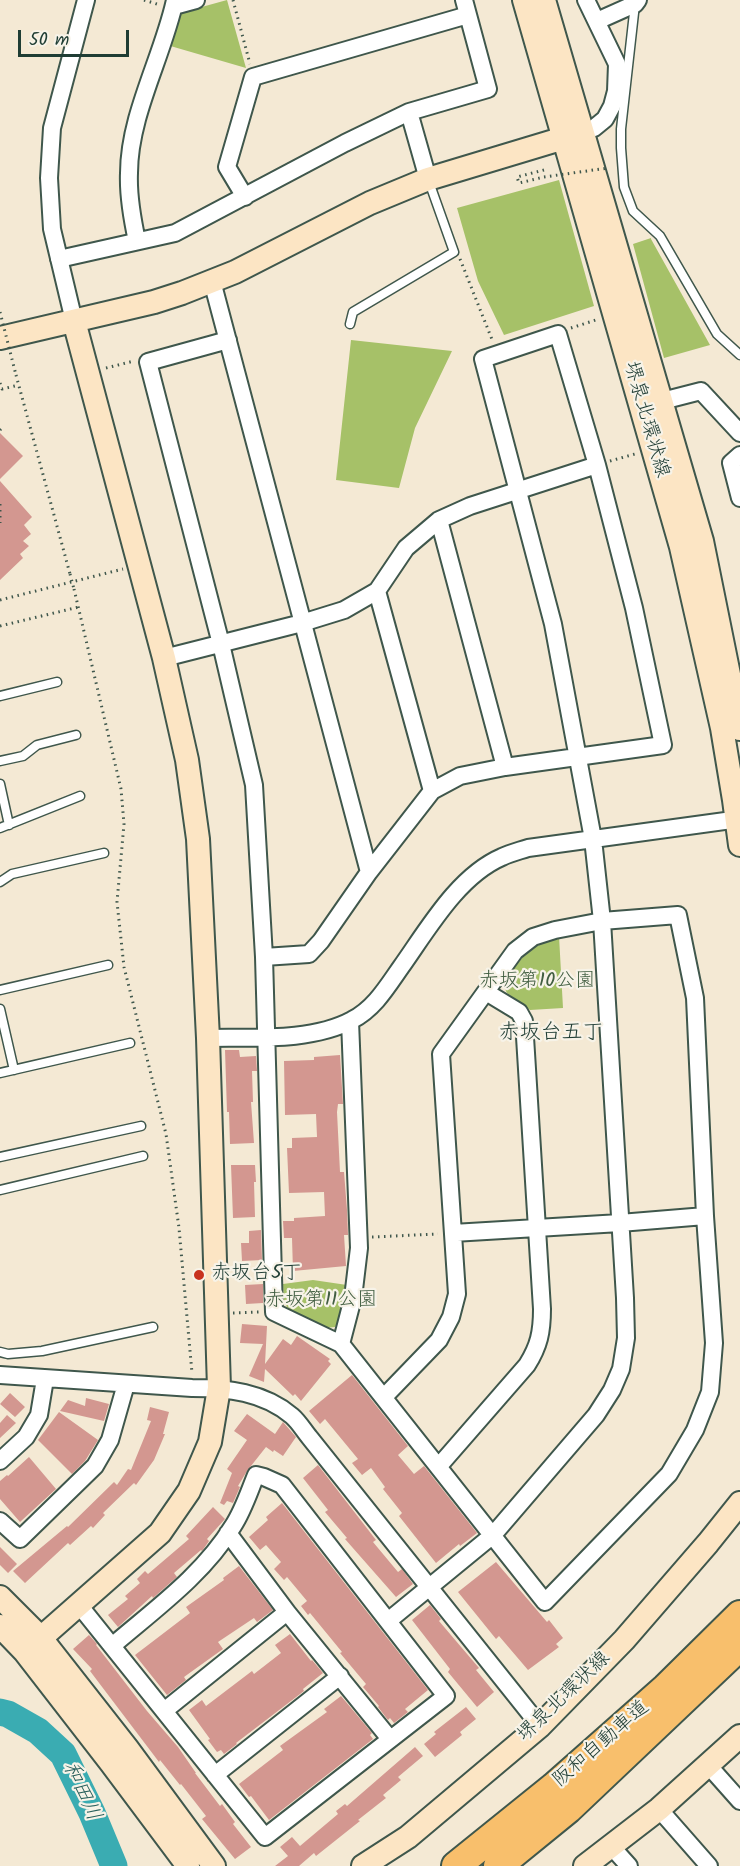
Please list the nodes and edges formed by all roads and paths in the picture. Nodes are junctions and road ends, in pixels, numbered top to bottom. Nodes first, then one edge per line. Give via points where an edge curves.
1 (86, 0) edge
2 (196, 0) edge
3 (233, 0) edge
4 (524, 0) edge
5 (544, 0) edge
6 (586, 0) edge
7 (637, 2) edge
8 (174, 3) edge
9 (466, 8) edge
10 (597, 21) junction
11 (254, 77) junction
12 (409, 112) junction
13 (573, 135) junction
14 (608, 168) dead end
15 (544, 170) dead end
16 (428, 179) junction
17 (245, 197) junction
18 (137, 241) junction
19 (454, 252) junction
20 (59, 259) junction
21 (212, 281) junction
22 (0, 312) edge
23 (604, 317) dead end
24 (74, 321) junction
25 (350, 324) dead end
26 (558, 334) junction
27 (0, 338) edge
28 (228, 340) junction
29 (495, 355) junction
30 (740, 355) edge
31 (148, 362) junction
32 (99, 370) dead end
33 (0, 383) edge
34 (19, 385) junction
35 (662, 401) junction
36 (740, 433) edge
37 (644, 451) dead end
38 (740, 455) edge
39 (597, 465) junction
40 (518, 490) junction
41 (740, 498) edge
42 (0, 504) edge
43 (439, 520) junction
44 (0, 523) edge
45 (127, 568) dead end
46 (377, 591) junction
47 (0, 600) edge
48 (79, 607) junction
49 (302, 623) junction
50 (0, 626) edge
51 (221, 644) junction
52 (164, 658) junction
53 (57, 682) dead end
54 (0, 696) edge
55 (740, 729) edge
56 (76, 735) dead end
57 (579, 757) junction
58 (0, 761) edge
59 (505, 767) junction
60 (0, 784) edge
61 (432, 791) junction
62 (80, 796) dead end
63 (739, 819) edge
64 (5, 827) edge
65 (593, 839) junction
66 (740, 845) edge
67 (104, 853) dead end
68 (369, 872) junction
69 (0, 882) edge
70 (602, 921) junction
71 (264, 957) junction
72 (108, 965) dead end
73 (0, 990) edge
74 (486, 992) junction
75 (0, 1009) edge
76 (350, 1021) junction
77 (266, 1037) junction
78 (208, 1038) junction
79 (130, 1043) dead end
80 (14, 1070) junction
81 (0, 1073) edge
82 (141, 1126) dead end
83 (143, 1156) dead end
84 (0, 1157) edge
85 (0, 1190) edge
86 (705, 1216) junction
87 (620, 1223) junction
88 (536, 1228) junction
89 (453, 1233) junction
90 (358, 1238) junction
91 (274, 1312) junction
92 (217, 1313) junction
93 (153, 1327) dead end
94 (341, 1344) junction
95 (0, 1352) edge
96 (0, 1375) edge
97 (45, 1379) junction
98 (126, 1384) junction
99 (192, 1388) junction
100 (219, 1388) junction
101 (384, 1397) junction
102 (1, 1459) edge
103 (439, 1466) junction
104 (740, 1503) edge
105 (0, 1521) edge
106 (228, 1533) junction
107 (493, 1535) junction
108 (428, 1588) junction
109 (0, 1597) edge
110 (79, 1605) junction
111 (287, 1612) junction
112 (740, 1615) edge
113 (388, 1621) junction
114 (0, 1626) edge
115 (32, 1644) junction
116 (112, 1646) junction
117 (740, 1646) edge
118 (340, 1676) junction
119 (164, 1711) junction
120 (540, 1726) junction
121 (740, 1736) edge
122 (390, 1739) junction
123 (708, 1765) junction
124 (215, 1775) junction
125 (740, 1802) edge
126 (658, 1809) junction
127 (611, 1846) junction
128 (185, 1865) edge
129 (214, 1866) edge
130 (363, 1866) edge
131 (456, 1866) edge
132 (498, 1866) edge
133 (585, 1866) edge
134 (629, 1866) edge
135 (709, 1866) edge

1 - 20 street via 52,128 49,178 52,229
2 - 8 street
3 - 11 path
4 - 13 street, 堺泉北環状線
5 - 13 street, 堺泉北環状線
6 - 10 street
7 - 10 street
7 - 30 lane via 621,129 624,187 633,211 660,236 717,334
8 - 18 street via 135,128 129,192
9 - 11 street
9 - 12 street via 488,89
10 - 13 street via 617,64 616,91 604,119 594,128
11 - 17 street via 226,167
12 - 16 street
12 - 17 street
13 - 16 street
13 - 35 street, 堺泉北環状線
13 - 63 street, 堺泉北環状線 via 681,547
14 - 15 path, bridge via 519,183 517,177
16 - 19 lane
16 - 21 street via 370,203
17 - 18 street via 175,233
18 - 20 street
19 - 25 lane via 352,312
19 - 29 path via 462,261
20 - 24 street
21 - 24 street via 154,302
21 - 28 street
22 - 34 path, bridge
23 - 26 path
24 - 27 street
24 - 52 street
26 - 29 street
26 - 39 street
28 - 31 street
28 - 49 street
29 - 40 street via 483,359
31 - 32 path via 139,360
31 - 51 street
33 - 34 path via 2,389
34 - 48 path, bridge
35 - 36 street via 701,391
35 - 55 street, 堺泉北環状線 via 702,541
37 - 39 path
38 - 41 street via 731,463
39 - 40 street
39 - 57 street via 663,745
40 - 43 street
40 - 57 street via 553,624
42 - 44 path
43 - 46 street via 406,548
43 - 59 street
45 - 47 path
46 - 49 street via 344,610
46 - 61 street
48 - 50 path
48 - 99 path via 121,789 124,824 117,902 124,967 166,1134 179,1228
49 - 51 street
49 - 68 street
51 - 52 street
51 - 71 street via 254,785
52 - 78 street via 187,760 198,839
53 - 54 lane
56 - 58 lane
57 - 59 street
57 - 65 street
59 - 61 street via 460,776
60 - 64 lane
61 - 68 street
62 - 64 lane
63 - 65 street
63 - 66 street, 堺泉北環状線
65 - 70 street
65 - 76 street via 528,848 500,857 470,878 441,910 381,996
67 - 69 lane via 12,874
68 - 71 street via 309,954
70 - 74 street via 533,937 515,951
70 - 86 street via 678,915 695,998
70 - 87 street
71 - 77 street
72 - 73 lane
74 - 88 street via 519,1012 524,1021
74 - 89 street via 441,1054
75 - 80 lane
76 - 77 street via 323,1032
76 - 90 street
77 - 78 street
77 - 91 street
78 - 92 street
79 - 80 lane
80 - 81 lane
82 - 84 lane
83 - 85 lane
86 - 87 street
86 - 107 street via 714,1343 710,1392 695,1431 669,1474 545,1602
87 - 88 street
87 - 107 street via 626,1338 621,1369 596,1415
88 - 89 street
88 - 103 street via 542,1329 535,1351
89 - 90 path
89 - 101 street via 457,1294 451,1317 439,1340
90 - 94 street via 353,1298
91 - 92 path
91 - 94 street
92 - 100 street
93 - 95 lane via 42,1351
94 - 101 street
96 - 97 street
97 - 98 street
97 - 102 street via 39,1415 26,1437
98 - 99 street
98 - 105 street via 110,1440 95,1466 20,1539
99 - 100 street
100 - 108 street via 256,1395 294,1418
100 - 110 street via 210,1442 189,1491 160,1533
101 - 103 street
103 - 107 street
104 - 120 street, 堺泉北環状線 via 624,1640
106 - 111 street
106 - 113 street via 256,1475 282,1485
106 - 116 street via 195,1575
107 - 108 street
108 - 113 street
108 - 120 street
109 - 115 street
110 - 115 street
110 - 116 street
111 - 118 street
111 - 119 street
112 - 131 highway, 阪和自動車道 via 666,1688 554,1788
113 - 122 street via 446,1696
114 - 115 street
115 - 128 street
115 - 129 street via 127,1748
116 - 119 street
117 - 132 highway, 阪和自動車道 via 568,1809
118 - 122 street
118 - 124 street
119 - 124 street
120 - 130 street, 堺泉北環状線 via 408,1837
121 - 123 street
122 - 124 street via 265,1837
123 - 125 street
123 - 126 street
126 - 127 street
126 - 135 street
127 - 133 street
127 - 134 street

